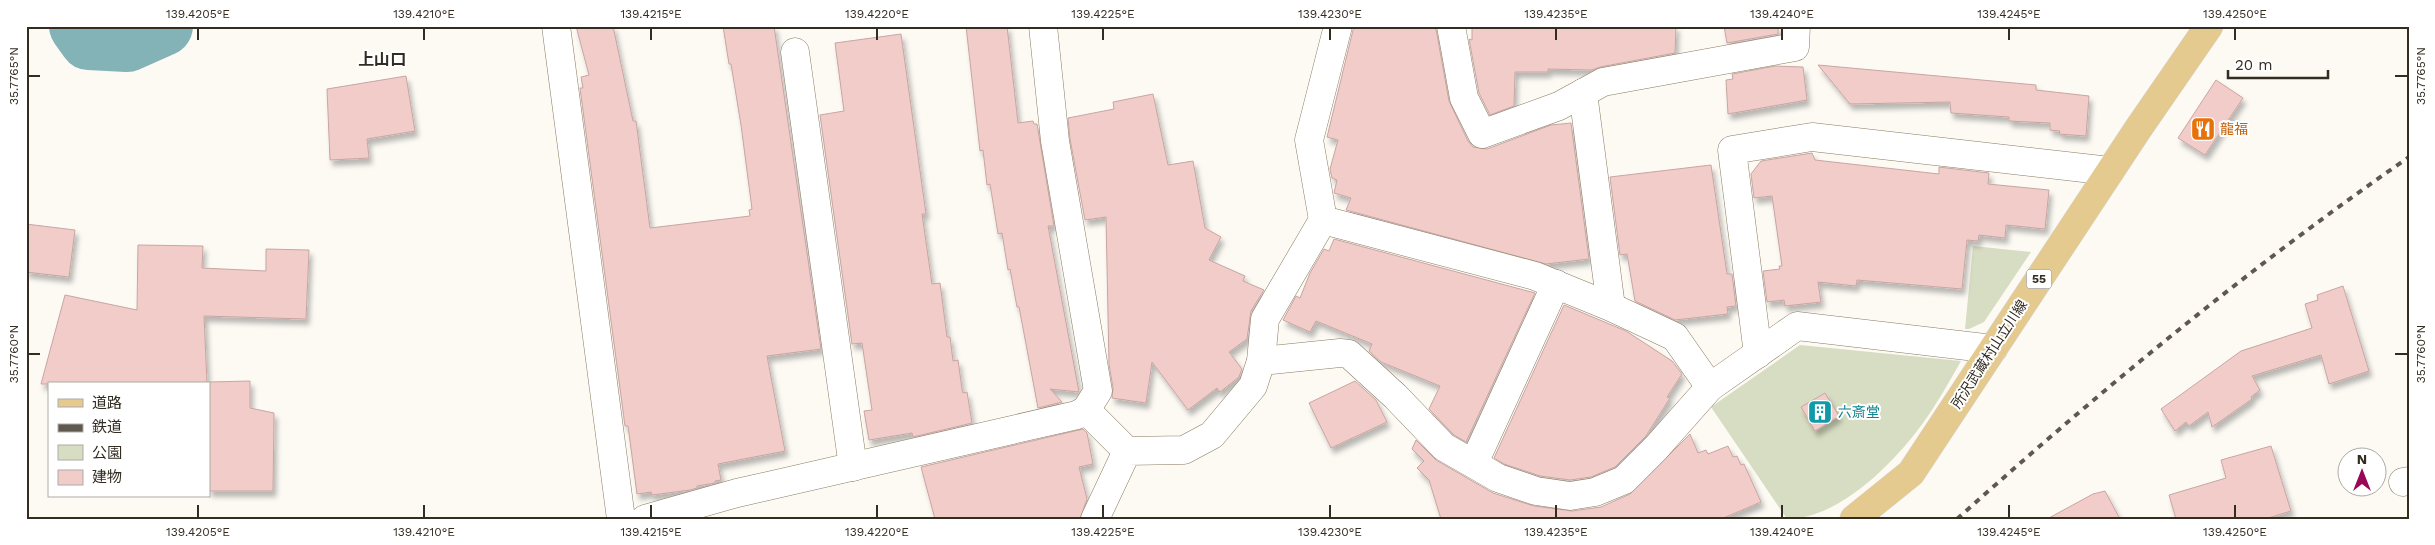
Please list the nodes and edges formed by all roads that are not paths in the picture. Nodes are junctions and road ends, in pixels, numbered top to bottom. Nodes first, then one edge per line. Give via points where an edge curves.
1 (556, 26) edge
2 (1043, 26) edge
3 (1338, 26) edge
4 (1451, 26) edge
5 (1796, 26) edge
6 (2209, 26) edge
7 (795, 52) dead end
8 (1583, 93) junction
9 (2110, 171) junction
10 (1323, 220) junction
11 (1556, 284) junction
12 (1611, 307) junction
13 (1993, 348) junction
14 (1758, 354) junction
15 (1260, 361) junction
16 (1710, 387) junction
17 (1086, 410) junction
18 (1128, 451) junction
19 (1474, 464) junction
20 (853, 467) junction
21 (621, 519) edge
22 (645, 519) edge
23 (1094, 519) edge
24 (1854, 519) edge

1 - 21 street
2 - 17 street via 1056,141 1098,391
3 - 10 street via 1309,140
4 - 8 street via 1464,98 1482,134 1559,106
5 - 8 street via 1795,48 1603,82
6 - 9 main road, 所沢武蔵村山立川線 / 55
7 - 20 street
8 - 12 street
9 - 13 main road, 所沢武蔵村山立川線 / 55
9 - 14 street via 1812,137 1732,150
10 - 11 street
10 - 15 street via 1265,318
11 - 12 street
11 - 19 street
12 - 16 street via 1675,337
13 - 14 street via 1797,326
13 - 24 main road, 所沢武蔵村山立川線 / 55 via 1911,473
14 - 16 street
15 - 18 street via 1253,386 1212,435 1184,450
15 - 19 street via 1349,354 1444,447
16 - 19 street via 1624,480 1595,492 1570,496 1536,491 1498,478
17 - 18 street
17 - 20 street via 1077,415
18 - 23 street
20 - 22 street via 737,493

